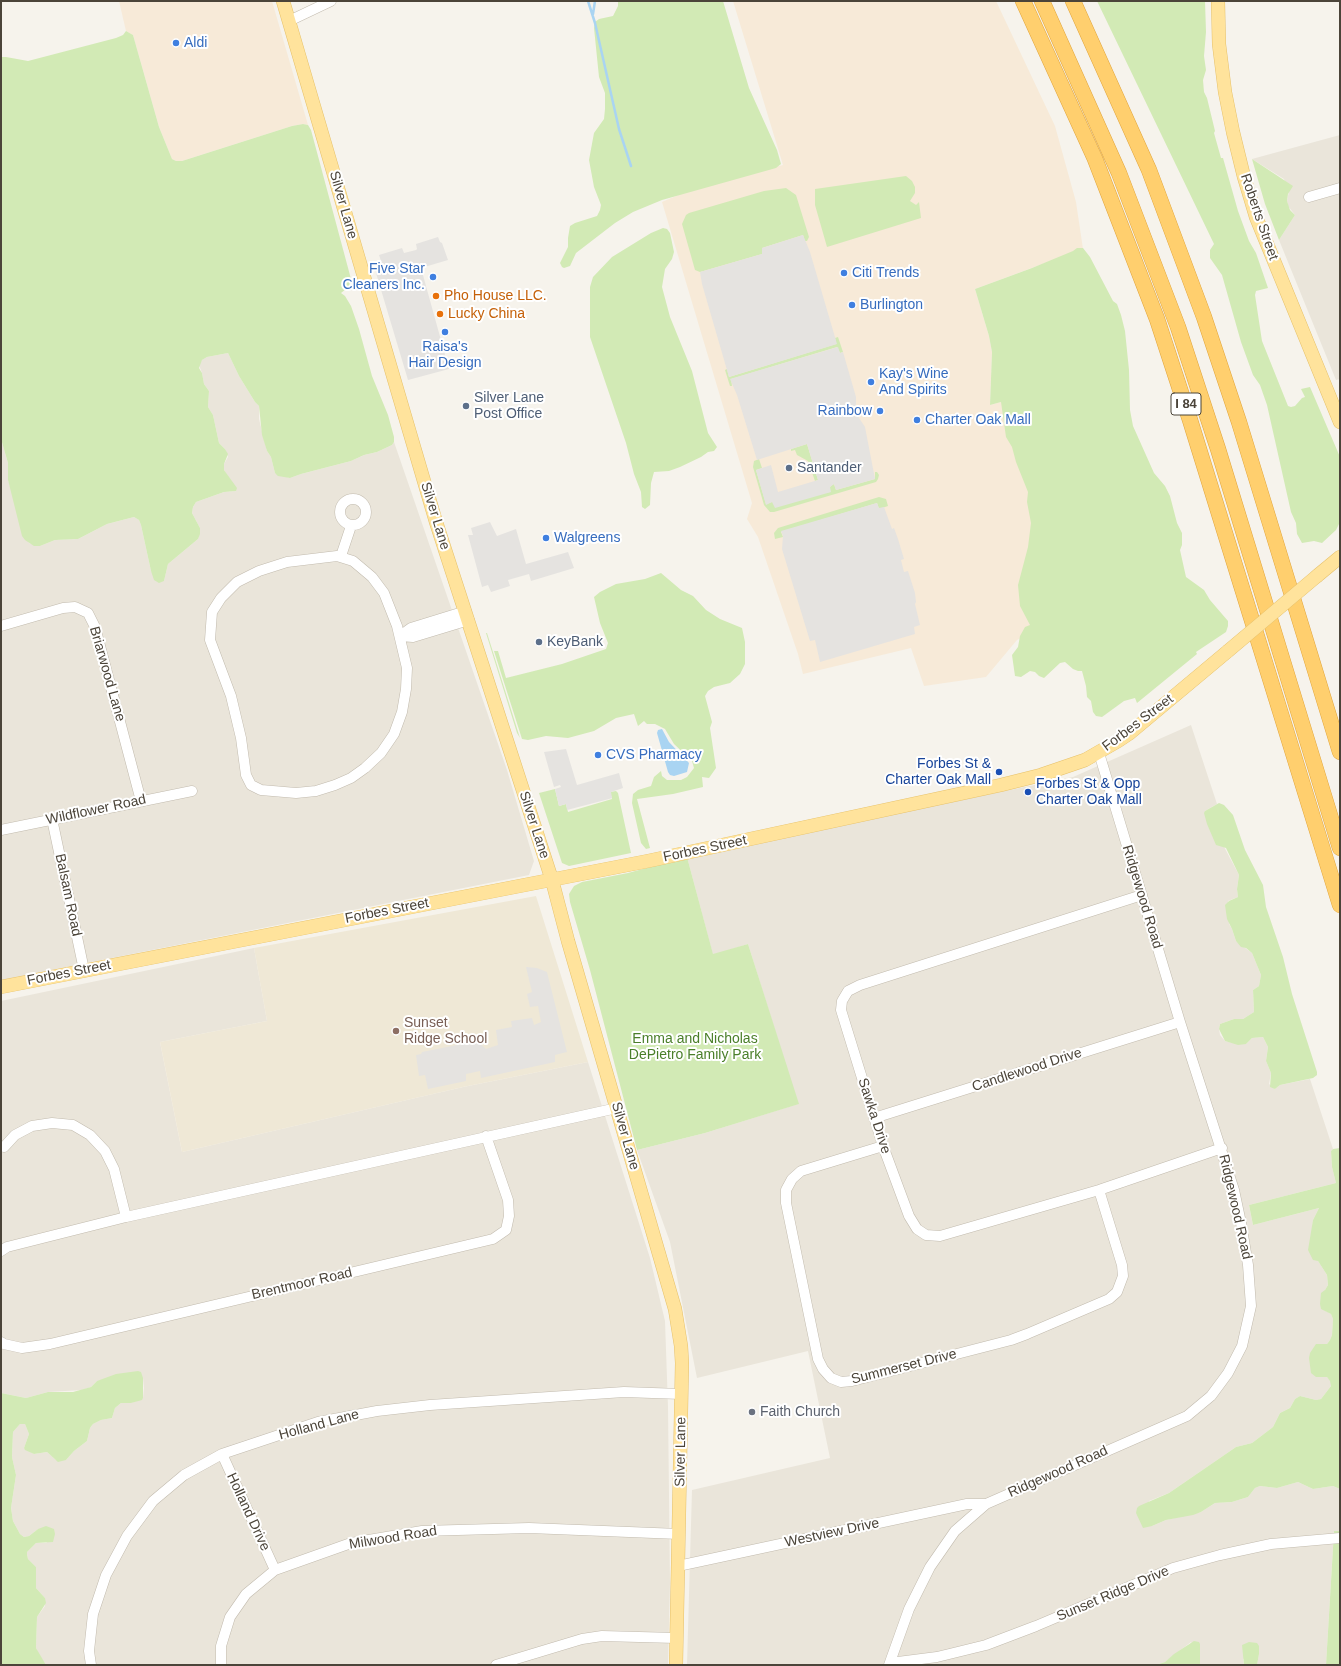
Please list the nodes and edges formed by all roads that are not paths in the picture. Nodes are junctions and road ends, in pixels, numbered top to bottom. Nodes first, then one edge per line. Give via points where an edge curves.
1 (284, 1) edge
2 (331, 1) edge
3 (1023, 1) edge
4 (1042, 1) edge
5 (1052, 1) edge
6 (1073, 1) edge
7 (1218, 1) edge
8 (289, 21) junction
9 (1340, 188) edge
10 (1308, 197) dead end
11 (1340, 422) edge
12 (351, 526) dead end
13 (341, 556) junction
14 (1340, 557) edge
15 (467, 616) junction
16 (1, 626) edge
17 (400, 636) junction
18 (1340, 752) edge
19 (1099, 753) junction
20 (192, 791) dead end
21 (141, 801) junction
22 (1340, 818) edge
23 (52, 819) junction
24 (1, 830) edge
25 (1340, 848) edge
26 (552, 880) junction
27 (1142, 895) junction
28 (1340, 904) edge
29 (84, 970) junction
30 (1, 987) edge
31 (1180, 1022) junction
32 (617, 1108) junction
33 (874, 1118) junction
34 (486, 1136) junction
35 (883, 1146) junction
36 (4, 1147) dead end
37 (1222, 1148) junction
38 (1099, 1190) junction
39 (126, 1217) junction
40 (1, 1251) edge
41 (1, 1342) edge
42 (681, 1394) junction
43 (222, 1454) junction
44 (986, 1504) junction
45 (679, 1534) junction
46 (1340, 1538) edge
47 (678, 1566) junction
48 (275, 1570) junction
49 (676, 1638) junction
50 (890, 1664) edge
51 (90, 1665) edge
52 (221, 1665) edge
53 (496, 1665) edge
54 (676, 1665) edge

1 - 8 main road, Silver Lane
2 - 8 street
3 - 28 highway, I 84 via 1093,154 1157,319 1189,414
4 - 25 highway via 1117,167 1178,327 1211,426
5 - 22 highway via 1131,179 1187,327 1223,434
6 - 18 highway via 1149,170 1201,307 1234,404
7 - 11 main road, Roberts Street via 1219,44 1225,92 1244,177 1256,217
8 - 15 main road, Silver Lane via 417,459
9 - 10 street
12 - 13 street
13 - 17 street via 353,561 372,577 384,593
13 - 17 street via 287,562 259,571 237,582 221,598 212,612 210,640 231,696 246,775 251,785 261,790 296,793 316,791 351,778 381,753 394,734 402,712 406,689 407,668
14 - 19 main road, Forbes Street, bridge via 1130,733
15 - 17 street via 413,637
15 - 26 main road, Silver Lane
16 - 21 street, Briarwood Lane via 63,608 75,608 88,613 95,627
19 - 26 main road, Forbes Street via 1057,770 1001,785
19 - 27 street, Ridgewood Road
20 - 21 street, Wildflower Road
21 - 23 street, Wildflower Road
23 - 24 street, Wildflower Road
23 - 29 street, Balsam Road
26 - 29 main road, Forbes Street
26 - 32 main road, Silver Lane
27 - 31 street, Ridgewood Road
27 - 33 street, Sawka Drive via 848,991 842,1001 841,1010
29 - 30 main road, Forbes Street
31 - 33 street, Candlewood Drive
31 - 37 street, Ridgewood Road
32 - 34 street
32 - 42 main road, Silver Lane via 675,1309 681,1346
33 - 35 street, Sawka Drive
34 - 39 street
34 - 41 street, Brentmoor Road via 508,1200 509,1216 506,1230 493,1239 50,1344 22,1348
35 - 38 street, Sawka Drive via 908,1216 917,1229 926,1235 940,1236
35 - 38 street, Summerset Drive via 801,1170 786,1190 786,1203 818,1359 822,1369 831,1378 841,1382 1011,1340 1109,1299 1117,1292 1123,1276 1122,1265
36 - 39 street via 15,1135 32,1126 52,1123 73,1125 90,1135 105,1151 114,1169
37 - 38 street, Sawka Drive
37 - 44 street, Ridgewood Road via 1241,1223 1251,1306 1242,1346 1228,1374 1211,1396 1187,1416
39 - 40 street via 7,1247
42 - 43 street, Holland Lane via 616,1393 430,1405 377,1411 318,1422
42 - 45 main road, Silver Lane
43 - 48 street, Holland Drive
43 - 51 street, Holland Lane via 184,1475 153,1501 127,1536 106,1575 93,1614
44 - 47 street, Westview Drive via 967,1504
44 - 50 street, Ridgewood Road via 955,1531 930,1567 909,1609
45 - 47 main road, Silver Lane
45 - 48 street, Milwood Road via 529,1528 422,1531 351,1543
46 - 50 street, Sunset Ridge Drive via 1271,1544 1173,1568 986,1645 937,1657
47 - 49 main road, Silver Lane
48 - 52 street, Milwood Road via 246,1594 230,1617 220,1646
49 - 53 street via 602,1636 582,1639
49 - 54 main road, Silver Lane

